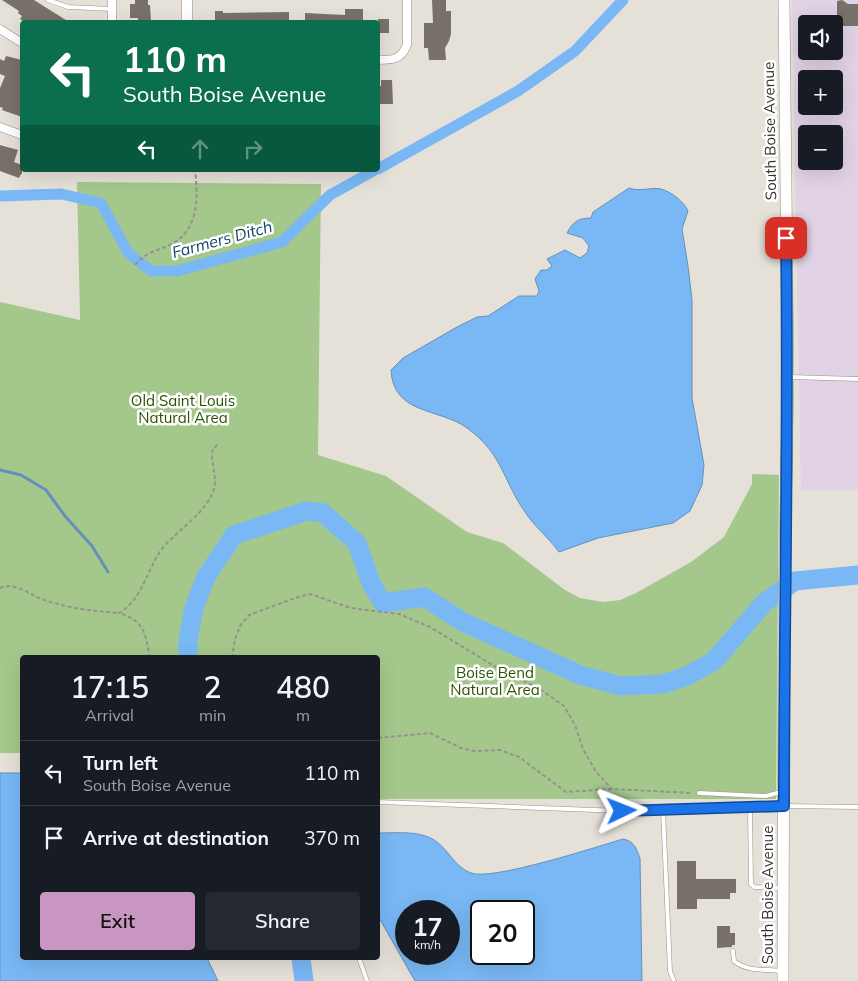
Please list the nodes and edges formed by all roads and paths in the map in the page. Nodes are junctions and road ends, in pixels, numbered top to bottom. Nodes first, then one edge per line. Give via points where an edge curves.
1 (48, 0) edge
2 (112, 0) edge
3 (187, 0) edge
4 (407, 0) edge
5 (784, 0) edge
6 (112, 9) junction
7 (112, 20) edge
8 (187, 20) edge
9 (0, 29) edge
10 (20, 42) edge
11 (380, 60) edge
12 (0, 127) edge
13 (20, 134) edge
14 (195, 172) edge
15 (135, 266) dead end
16 (788, 377) junction
17 (858, 379) edge
18 (219, 442) dead end
19 (0, 588) edge
20 (119, 614) junction
21 (149, 655) edge
22 (232, 655) edge
23 (380, 738) edge
24 (612, 789) junction
25 (784, 792) junction
26 (699, 793) joint
27 (380, 802) edge
28 (784, 806) junction
29 (750, 807) junction
30 (858, 807) edge
31 (663, 810) junction
32 (783, 888) junction
33 (734, 951) dead end
34 (360, 960) edge
35 (783, 976) edge
36 (367, 981) edge
37 (674, 981) edge

1 - 6 lane via 68,7
2 - 6 street
3 - 8 street
4 - 11 street via 407,45 400,56
5 - 16 main road, South Boise Avenue
6 - 7 street
9 - 10 street
12 - 13 street
14 - 15 path via 196,207 188,228 175,241 152,250
16 - 17 lane
16 - 25 main road, South Boise Avenue
18 - 20 path via 212,454 214,490 209,501 171,538 134,599
19 - 20 path via 15,587 87,611
20 - 21 path via 139,623 144,630
22 - 24 path via 240,626 250,615 310,594 351,608 399,614 430,627 564,706 596,772
23 - 24 path via 430,733 461,748 500,750 519,757 566,792
24 - 26 path
25 - 26 lane via 766,796
25 - 28 main road, South Boise Avenue
27 - 31 lane
28 - 29 lane
28 - 30 lane
28 - 32 main road, South Boise Avenue
29 - 31 lane
29 - 32 lane via 751,884 754,887
31 - 37 lane via 670,971
32 - 35 main road, South Boise Avenue
33 - 35 lane via 734,961 740,966
34 - 36 lane

